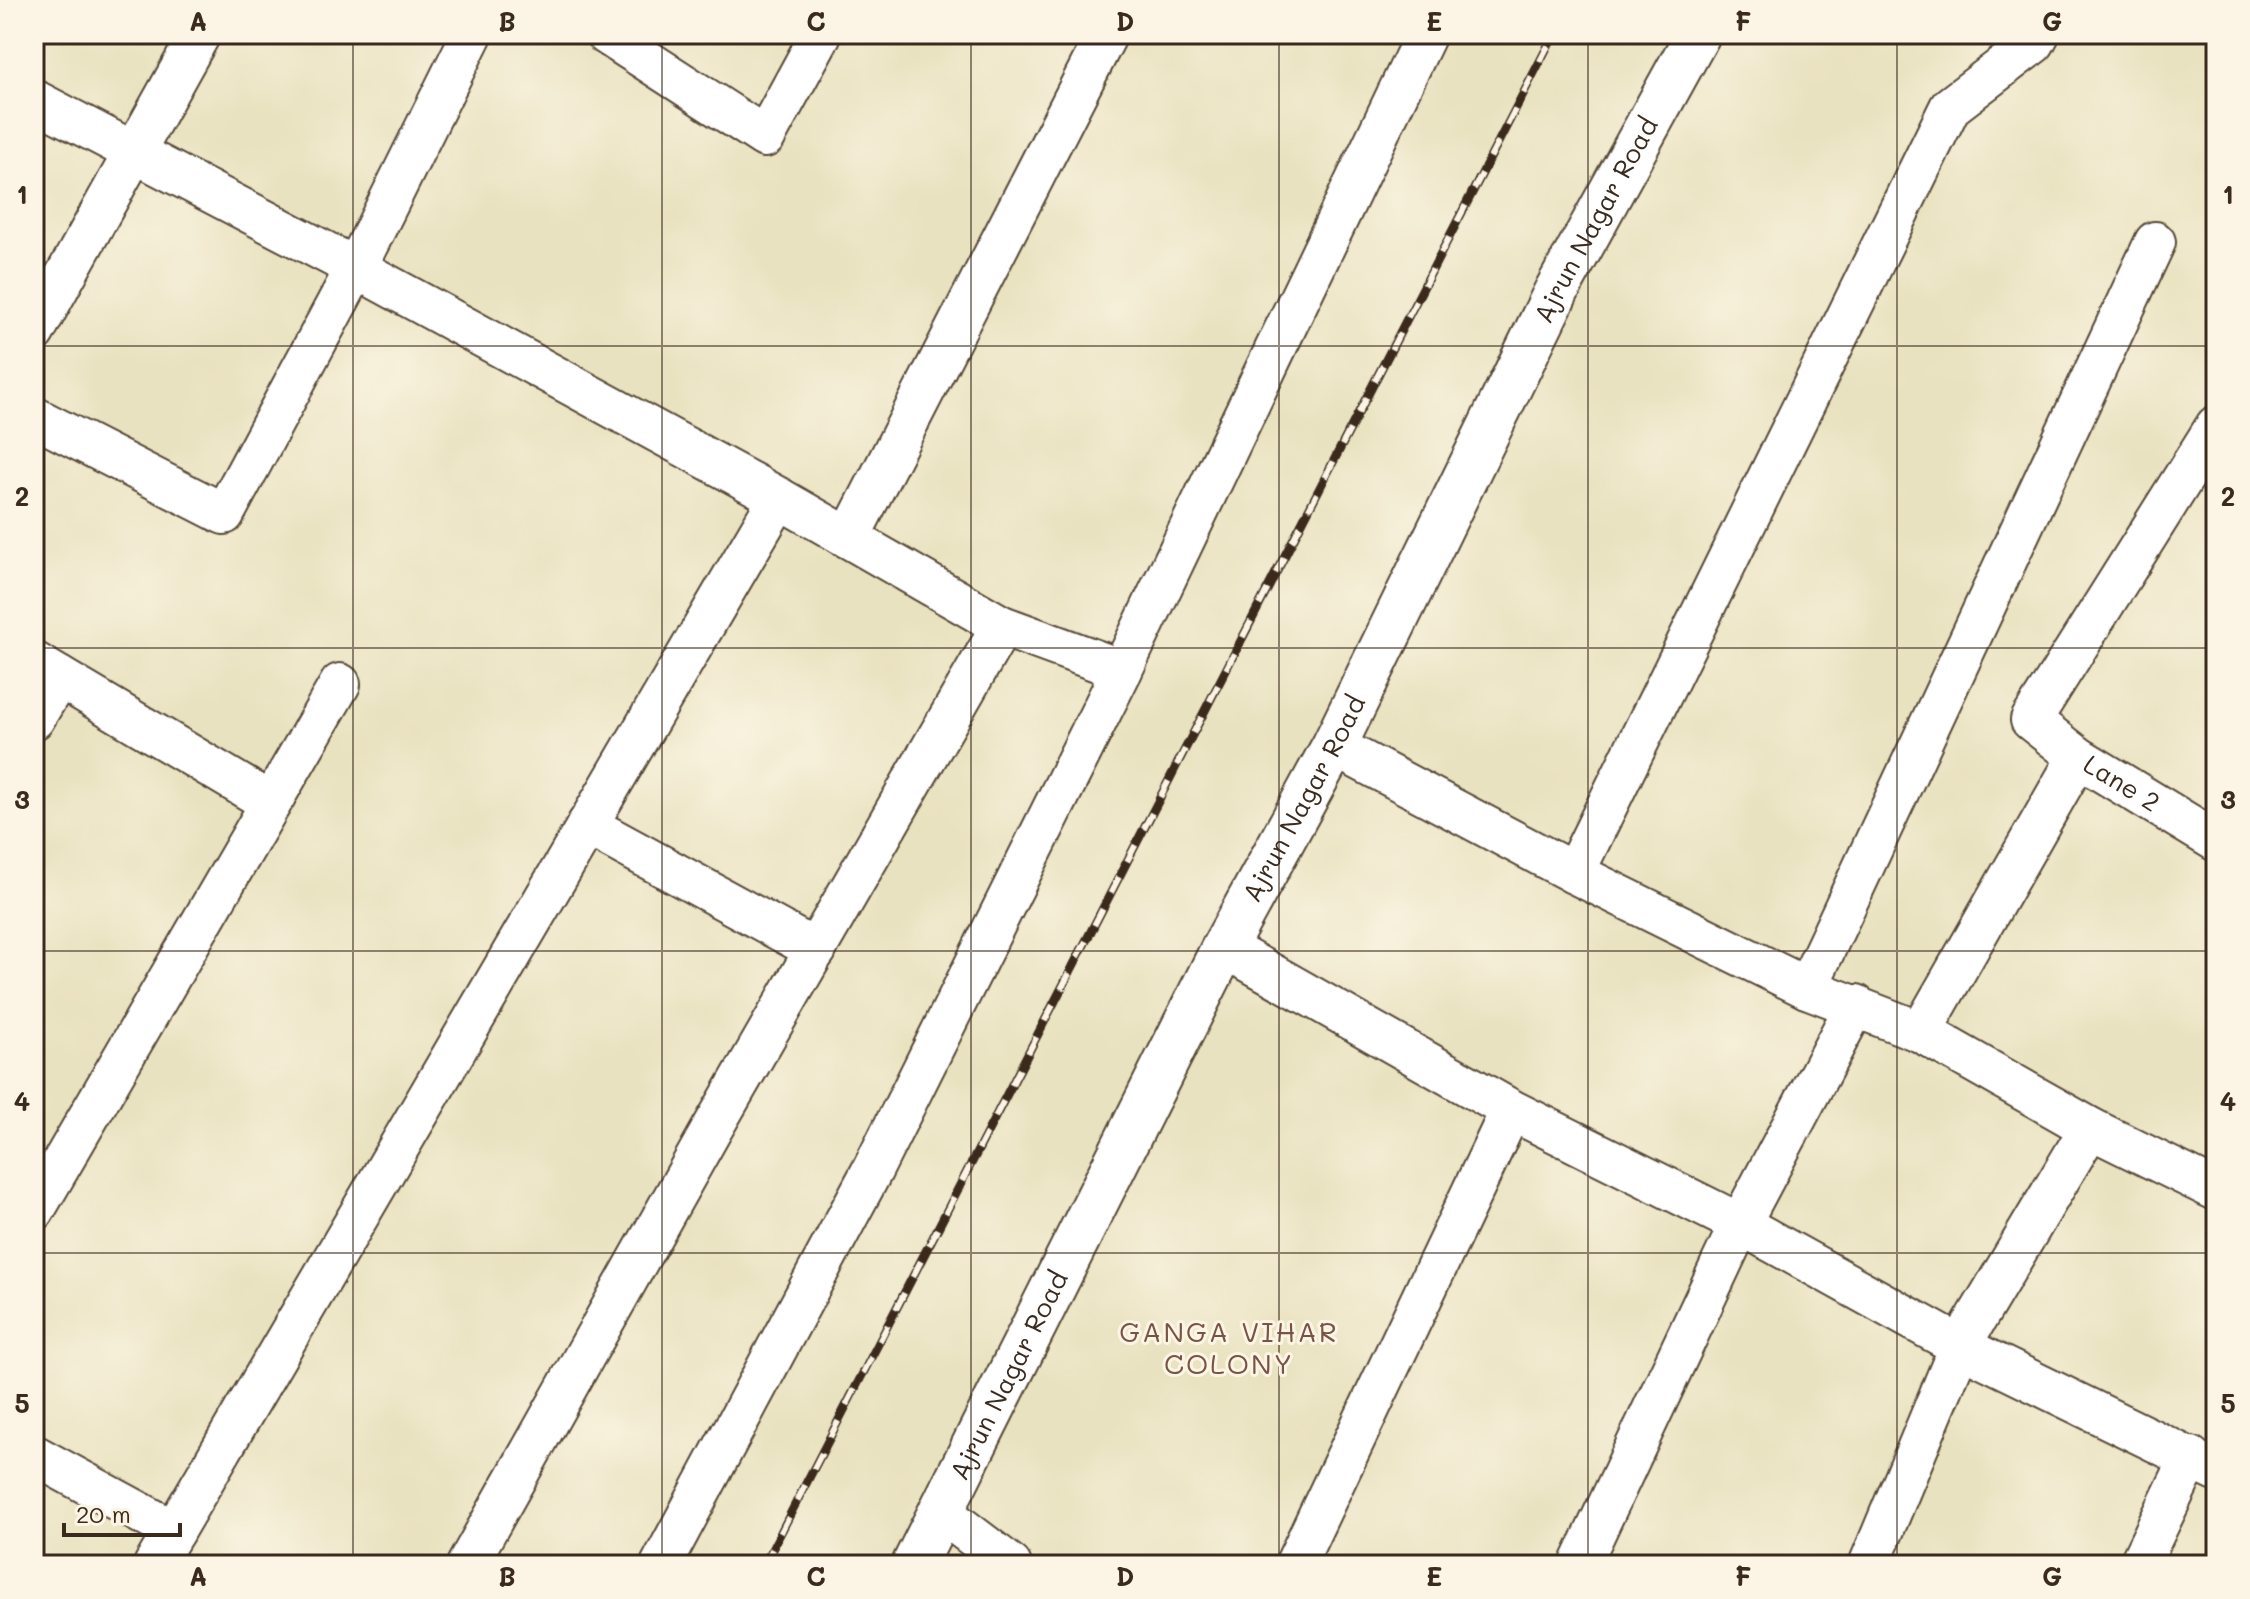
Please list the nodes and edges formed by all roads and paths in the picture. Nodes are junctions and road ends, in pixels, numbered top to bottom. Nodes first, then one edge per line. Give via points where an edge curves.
1 (200, 34) edge
2 (472, 34) edge
3 (606, 34) edge
4 (821, 34) edge
5 (1107, 34) edge
6 (1426, 34) edge
7 (1698, 34) edge
8 (2039, 34) edge
9 (34, 100) edge
10 (135, 150) junction
11 (2155, 242) dead end
12 (356, 268) junction
13 (34, 332) edge
14 (34, 417) edge
15 (2216, 426) edge
16 (779, 498) junction
17 (849, 538) junction
18 (1002, 626) junction
19 (46, 670) edge
20 (1122, 670) junction
21 (340, 684) dead end
22 (34, 719) edge
23 (1334, 746) junction
24 (2078, 757) junction
25 (271, 803) junction
26 (587, 825) junction
27 (2216, 841) edge
28 (1574, 873) junction
29 (1224, 947) junction
30 (816, 950) junction
31 (1807, 988) junction
32 (1856, 1005) junction
33 (1921, 1032) junction
34 (1511, 1110) junction
35 (2090, 1128) junction
36 (2216, 1190) edge
37 (34, 1211) edge
38 (1740, 1224) junction
39 (1960, 1346) junction
40 (34, 1455) edge
41 (2203, 1464) edge
42 (941, 1512) junction
43 (164, 1548) edge
44 (467, 1565) edge
45 (661, 1565) edge
46 (914, 1565) edge
47 (1011, 1565) edge
48 (1295, 1565) edge
49 (1580, 1565) edge
50 (1869, 1565) edge
51 (2139, 1565) edge

1 - 10 street
2 - 12 street
3 - 4 street via 765,137
5 - 17 street
6 - 20 street
7 - 23 street, Ajrun Nagar Road via 1557,290
8 - 28 street via 1950,107
9 - 10 street
10 - 12 street
10 - 13 street
11 - 31 street
12 - 14 street via 224,514
12 - 16 street
15 - 24 street, Lane 2 via 2031,720
16 - 17 street
16 - 26 street
17 - 18 street
18 - 20 street
18 - 30 street
19 - 22 street
19 - 25 street
20 - 45 street via 873,1169
21 - 25 street
23 - 28 street
23 - 29 street, Ajrun Nagar Road
24 - 27 street, Lane 2
24 - 33 street
25 - 37 street
26 - 30 street
26 - 43 street
28 - 31 street
29 - 34 street
29 - 42 street, Ajrun Nagar Road
30 - 44 street
31 - 32 street
32 - 33 street
32 - 38 street
33 - 35 street
34 - 38 street
34 - 48 street
35 - 36 street
35 - 39 street
38 - 39 street
38 - 49 street
39 - 41 street
39 - 50 street
40 - 43 street
41 - 51 street
42 - 46 street, Ajrun Nagar Road
42 - 47 street

